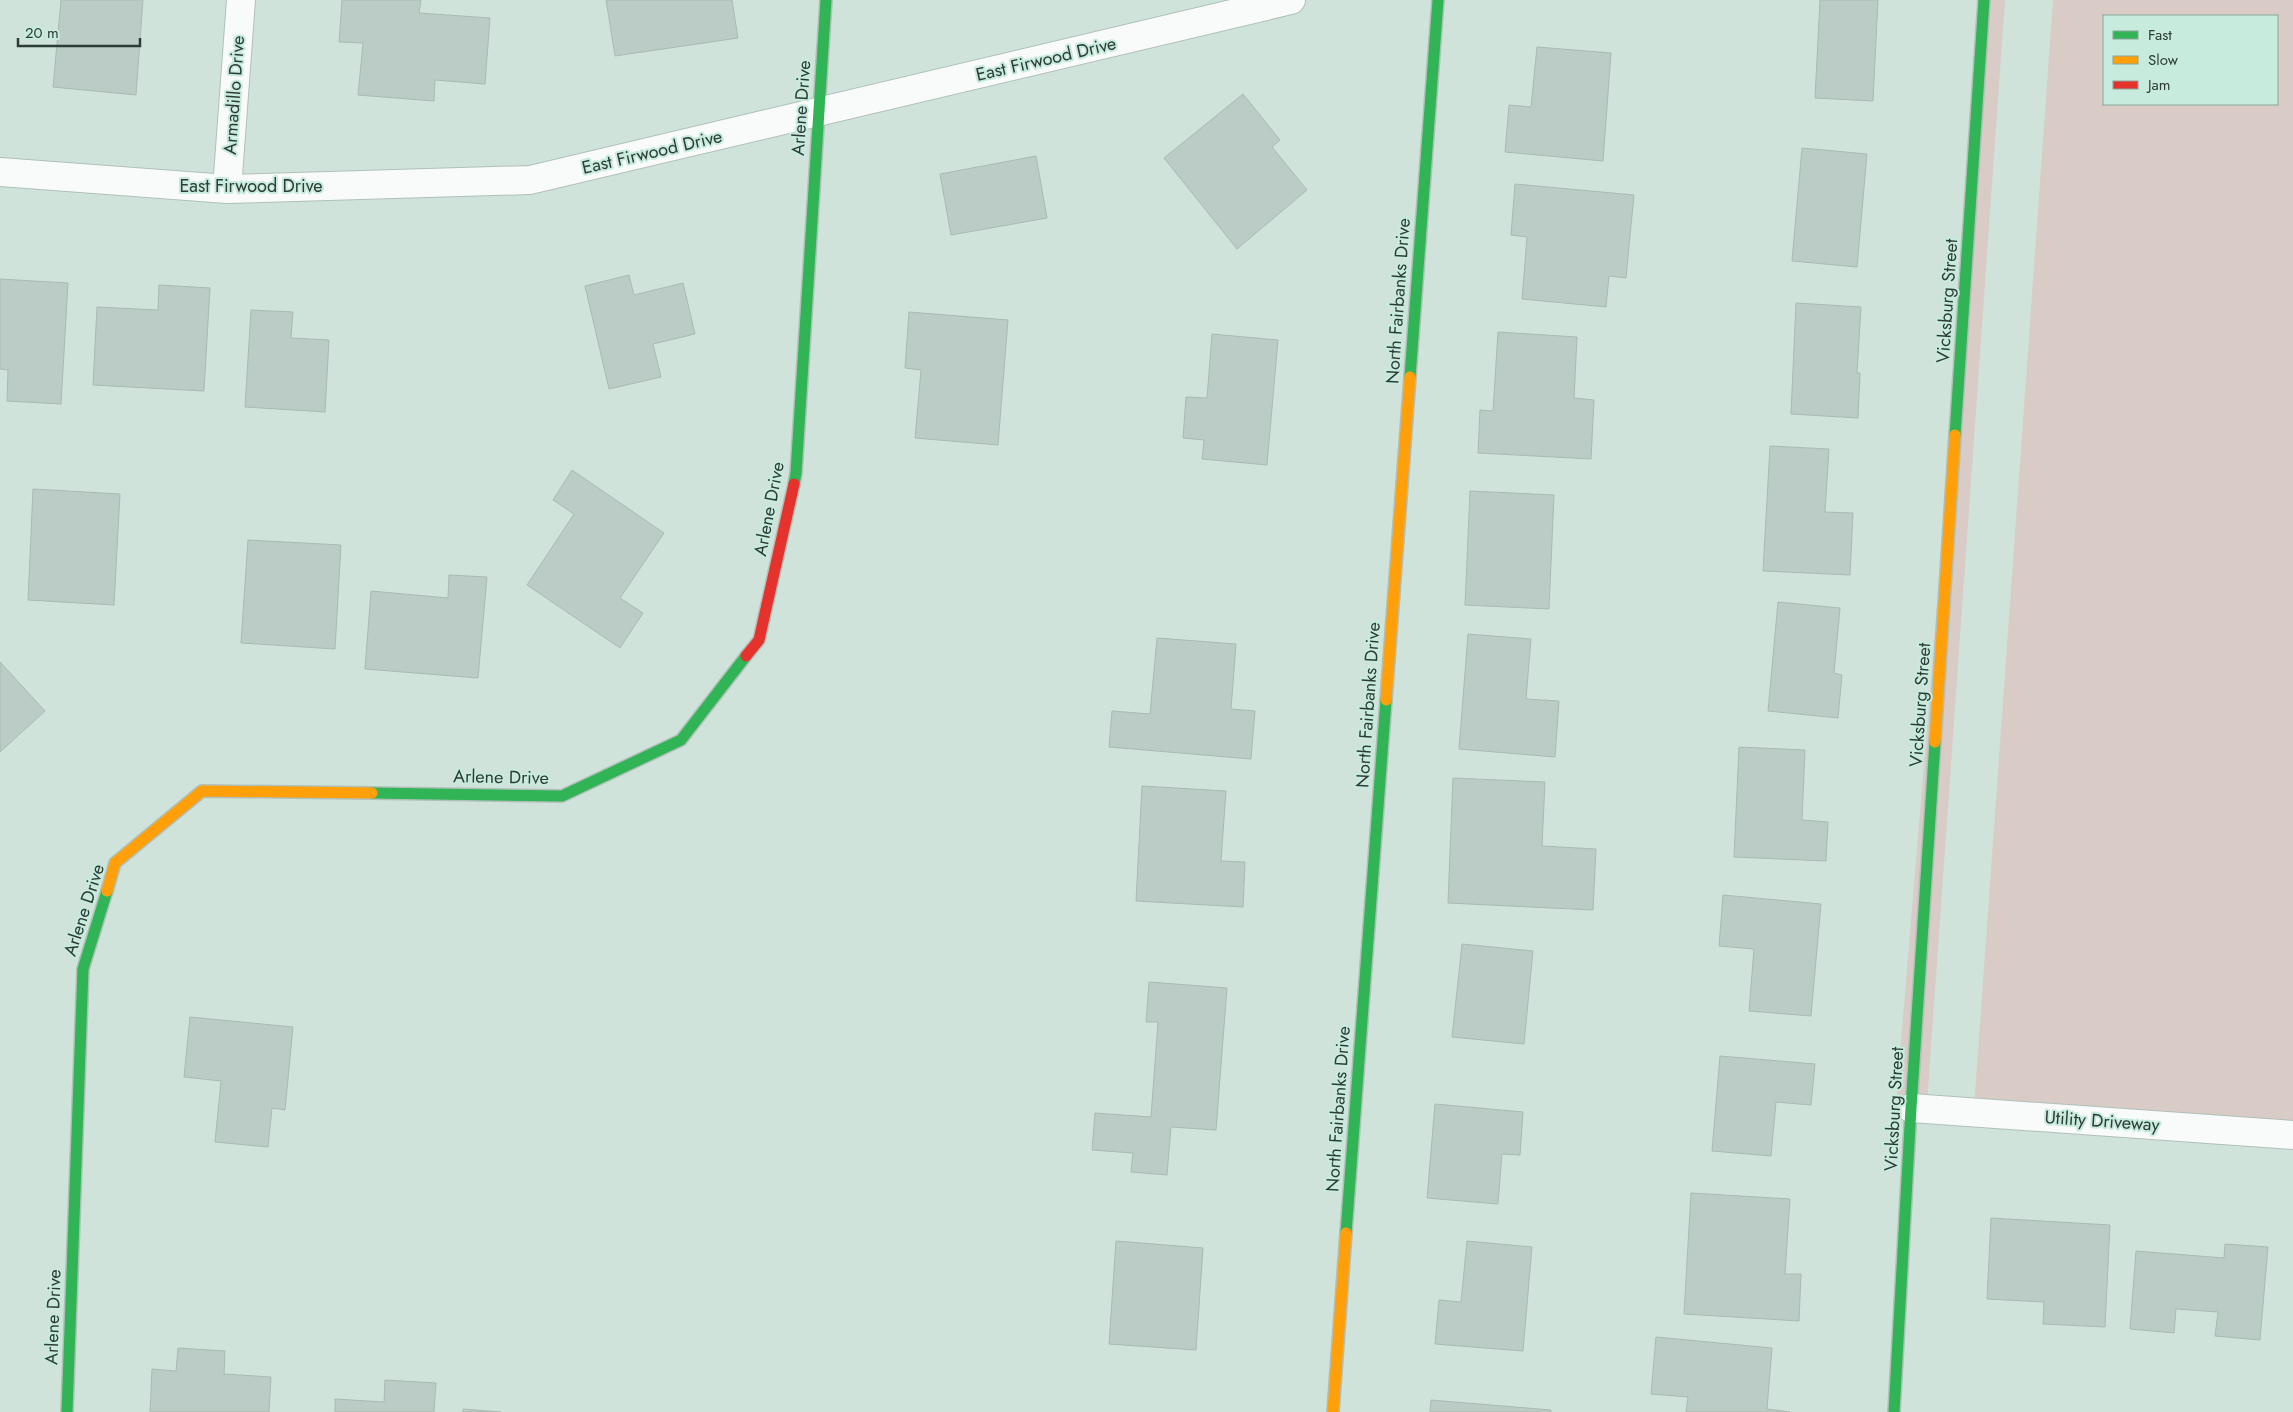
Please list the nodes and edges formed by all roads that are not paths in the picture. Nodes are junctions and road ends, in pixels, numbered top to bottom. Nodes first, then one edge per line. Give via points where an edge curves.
1 (241, 0) edge
2 (826, 0) edge
3 (1291, 0) edge
4 (1438, 0) edge
5 (1984, 0) edge
6 (818, 114) junction
7 (0, 172) edge
8 (227, 190) junction
9 (1911, 1108) junction
10 (2293, 1135) edge
11 (67, 1412) edge
12 (1332, 1412) edge
13 (1894, 1412) edge

1 - 8 street, Armadillo Drive
2 - 6 street, Arlene Drive
3 - 6 street, East Firwood Drive
4 - 12 street, North Fairbanks Drive
5 - 9 street, Vicksburg Street
6 - 8 street, East Firwood Drive via 530,180
6 - 11 street, Arlene Drive via 796,473 759,640 681,740 562,796 202,791 115,863 83,969
7 - 8 street, East Firwood Drive
9 - 10 street, Utility Driveway
9 - 13 street, Vicksburg Street

